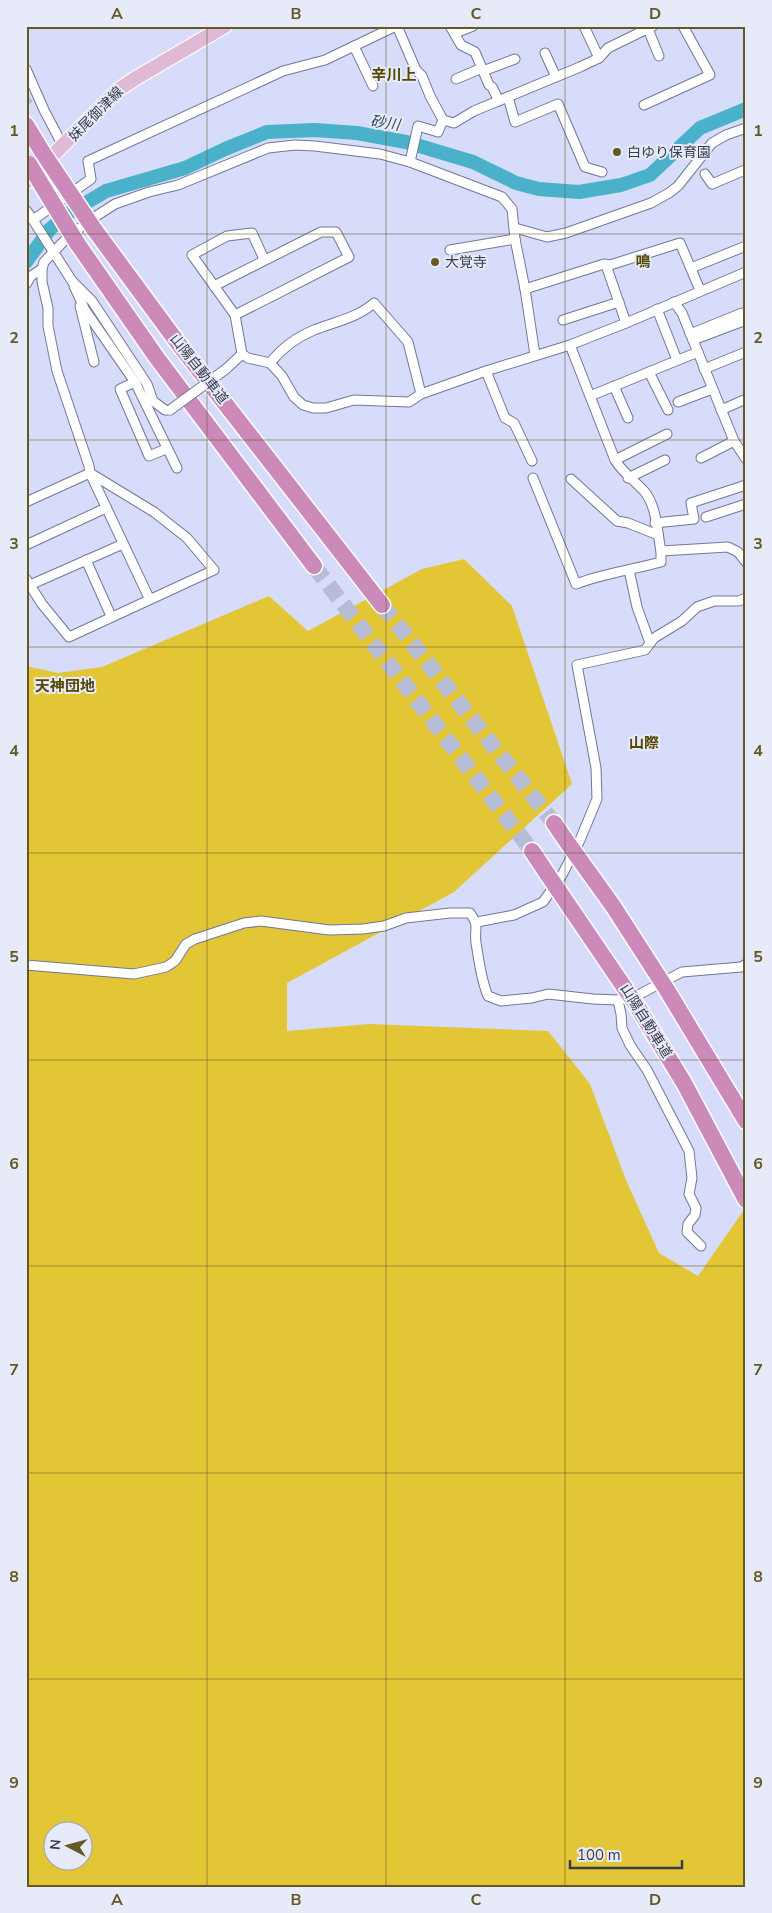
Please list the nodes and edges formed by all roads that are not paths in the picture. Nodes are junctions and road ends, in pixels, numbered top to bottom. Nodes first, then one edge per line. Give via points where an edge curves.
1 (225, 26) edge
2 (396, 26) edge
3 (473, 26) edge
4 (584, 26) edge
5 (683, 26) edge
6 (651, 27) edge
7 (453, 30) edge
8 (354, 46) junction
9 (545, 53) dead end
10 (659, 56) dead end
11 (599, 58) junction
12 (515, 59) dead end
13 (26, 69) edge
14 (483, 70) junction
15 (556, 77) junction
16 (456, 78) dead end
17 (372, 86) dead end
18 (508, 97) junction
19 (499, 101) junction
20 (644, 106) dead end
21 (443, 120) junction
22 (26, 125) edge
23 (746, 128) edge
24 (64, 146) junction
25 (28, 162) edge
26 (410, 162) junction
27 (602, 172) dead end
28 (746, 172) edge
29 (705, 174) dead end
30 (26, 182) edge
31 (26, 210) edge
32 (34, 222) junction
33 (515, 228) junction
34 (515, 239) junction
35 (746, 246) edge
36 (450, 250) dead end
37 (54, 251) junction
38 (264, 259) junction
39 (606, 265) junction
40 (691, 268) junction
41 (42, 269) junction
42 (746, 272) edge
43 (72, 280) junction
44 (26, 284) edge
45 (214, 286) junction
46 (525, 289) junction
47 (700, 290) junction
48 (79, 298) junction
49 (619, 302) junction
50 (674, 302) junction
51 (657, 310) junction
52 (235, 316) junction
53 (744, 316) edge
54 (563, 320) dead end
55 (626, 323) junction
56 (692, 337) junction
57 (570, 345) junction
58 (698, 352) junction
59 (746, 352) edge
60 (242, 354) junction
61 (535, 355) junction
62 (677, 360) junction
63 (94, 362) dead end
64 (270, 363) junction
65 (704, 369) junction
66 (486, 371) junction
67 (649, 372) junction
68 (135, 382) junction
69 (614, 386) junction
70 (712, 389) junction
71 (421, 394) junction
72 (590, 396) junction
73 (746, 399) edge
74 (678, 402) dead end
75 (668, 410) dead end
76 (721, 410) junction
77 (628, 418) dead end
78 (667, 434) dead end
79 (734, 441) junction
80 (166, 449) junction
81 (744, 453) edge
82 (702, 458) dead end
83 (615, 460) junction
84 (665, 460) dead end
85 (532, 461) dead end
86 (177, 468) dead end
87 (90, 473) junction
88 (533, 478) dead end
89 (628, 478) junction
90 (571, 479) dead end
91 (746, 485) edge
92 (26, 502) edge
93 (746, 504) edge
94 (106, 508) junction
95 (706, 518) dead end
96 (655, 523) junction
97 (658, 535) junction
98 (124, 544) junction
99 (26, 545) edge
100 (661, 551) junction
101 (86, 560) junction
102 (746, 562) edge
103 (314, 566) tunnel mouth
104 (629, 570) junction
105 (28, 582) edge
106 (150, 598) junction
107 (746, 598) edge
108 (382, 605) tunnel mouth
109 (111, 616) junction
110 (650, 643) junction
111 (554, 823) tunnel mouth
112 (532, 851) tunnel mouth
113 (476, 922) junction
114 (746, 964) edge
115 (26, 965) edge
116 (618, 1000) junction
117 (746, 1121) edge
118 (746, 1200) edge
119 (701, 1246) dead end

1 - 24 main road, 妹尾御津線 via 118,90
2 - 8 street
2 - 21 street
3 - 7 street
4 - 11 street
5 - 20 street via 710,75
6 - 10 street
6 - 11 street via 608,48
7 - 14 street via 461,45 475,52
8 - 17 street
8 - 32 street via 325,60 283,71 88,161 91,180
9 - 15 street
11 - 15 street
12 - 14 street
13 - 24 street via 33,96
14 - 16 street
14 - 19 street
15 - 18 street
18 - 19 street
18 - 27 street via 515,122 558,104 585,167
19 - 21 street via 454,123
21 - 26 street via 438,132 418,126
22 - 108 highway, 山陽自動車道, bridge via 94,229 178,343
23 - 33 street via 712,143 678,186 651,203 547,237
24 - 30 main road, 妹尾御津線
25 - 103 highway, 山陽自動車道, bridge via 77,243 157,358
26 - 33 street via 502,197 512,209
26 - 37 street via 345,149 295,145 268,148 178,185 115,204 90,220
28 - 29 street via 712,184
31 - 32 street
32 - 37 street
33 - 34 street
34 - 36 street
34 - 46 street
35 - 40 street
37 - 41 street
37 - 43 street
38 - 45 street
38 - 45 street via 252,233 227,236 192,255
38 - 52 street via 321,232 336,232 349,257
39 - 40 street via 680,243
39 - 46 street
39 - 49 street
40 - 47 street
41 - 44 street
41 - 87 street via 48,326 58,371
42 - 47 street
43 - 48 street
43 - 60 street, bridge via 92,302 147,384 153,401 165,410 170,410
45 - 52 street
46 - 61 street
47 - 50 street
48 - 63 street
48 - 68 street
49 - 54 street
49 - 55 street
50 - 51 street
50 - 56 street
51 - 55 street
51 - 62 street
52 - 60 street
53 - 56 street
55 - 57 street
56 - 58 street
57 - 61 street
57 - 72 street
58 - 62 street
58 - 65 street
59 - 65 street
60 - 64 street
61 - 66 street
62 - 67 street
64 - 71 street via 294,397 313,408 354,400 409,402
64 - 71 street via 305,334 360,313 374,303 408,342
65 - 70 street
66 - 71 street
66 - 85 street via 505,418 514,423
67 - 69 street
67 - 75 street
68 - 80 street
68 - 80 street via 120,389 149,456
69 - 72 street
69 - 77 street
70 - 74 street
70 - 76 street
72 - 83 street
73 - 76 street
76 - 79 street
78 - 83 street
79 - 81 street
79 - 82 street
80 - 86 street
83 - 89 street
84 - 89 street
87 - 92 street
87 - 94 street
87 - 106 street via 154,512 187,538 214,570
88 - 104 street via 576,584
89 - 96 street via 650,501
90 - 97 street via 617,521
91 - 96 street via 691,503 694,519
93 - 95 street
94 - 98 street
94 - 99 street
96 - 97 street
97 - 100 street
98 - 101 street
98 - 106 street
100 - 102 street via 728,547 738,552
100 - 104 street via 661,562
101 - 105 street
101 - 109 street
104 - 110 street via 637,607
105 - 109 street via 69,636
106 - 109 street
107 - 110 street via 714,601 696,607
110 - 113 street via 645,650 577,665 596,768 597,799 562,875 542,902 514,915
111 - 117 highway, bridge via 613,906
112 - 118 highway, 山陽自動車道, bridge via 637,1006 684,1083
113 - 115 street via 470,913 406,918 363,929 329,930 260,921 195,939 186,944 175,961 150,972 134,974
113 - 116 street via 476,940 488,996 501,1001 548,994
114 - 116 street via 682,972 640,994
116 - 119 street via 622,1028 648,1070 689,1151 690,1194 696,1208 695,1216 688,1224 688,1232

